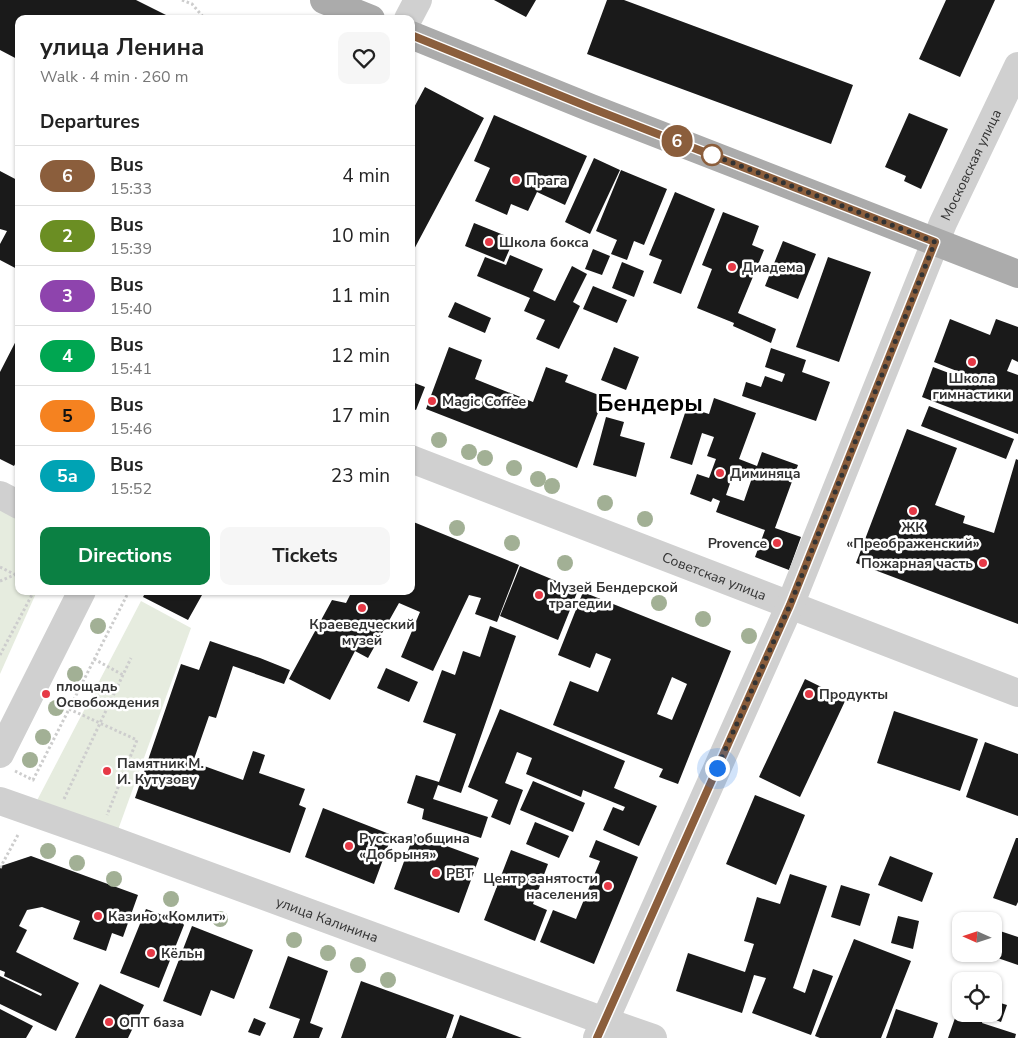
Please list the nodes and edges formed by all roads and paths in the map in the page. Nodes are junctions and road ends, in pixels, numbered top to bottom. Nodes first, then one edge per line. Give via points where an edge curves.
1 (182, 0) edge
2 (324, 0) edge
3 (418, 0) edge
4 (202, 15) edge
5 (361, 15) edge
6 (410, 15) edge
7 (415, 37) edge
8 (1018, 66) edge
9 (935, 242) junction
10 (1018, 274) edge
11 (415, 461) edge
12 (0, 496) edge
13 (15, 503) edge
14 (0, 567) edge
15 (15, 573) edge
16 (15, 575) edge
17 (0, 581) edge
18 (32, 595) edge
19 (80, 595) edge
20 (127, 595) edge
21 (790, 605) junction
22 (2, 647) edge
23 (0, 655) edge
24 (131, 658) dead end
25 (94, 659) junction
26 (123, 675) junction
27 (1018, 693) edge
28 (70, 709) junction
29 (100, 723) junction
30 (4, 761) edge
31 (0, 801) edge
32 (42, 816) junction
33 (99, 836) junction
34 (0, 868) edge
35 (601, 1030) edge
36 (654, 1038) edge

1 - 4 path via 192,4
2 - 5 main road
3 - 6 street
7 - 9 main road
8 - 9 street, Московская улица
9 - 10 main road
9 - 21 street, Московская улица
11 - 21 street, Советская улица
12 - 13 street
14 - 15 path
16 - 17 path
18 - 22 path
19 - 30 street
20 - 25 path
21 - 27 street, Советская улица
21 - 35 street, Московская улица
22 - 23 path
24 - 26 path
25 - 26 path
25 - 28 path
26 - 29 path
28 - 29 path
28 - 30 path via 33,780
29 - 32 path
29 - 33 path via 137,740
31 - 32 street, улица Калинина
32 - 33 street, улица Калинина
32 - 34 path
33 - 35 street, улица Калинина
35 - 36 street, улица Калинина

